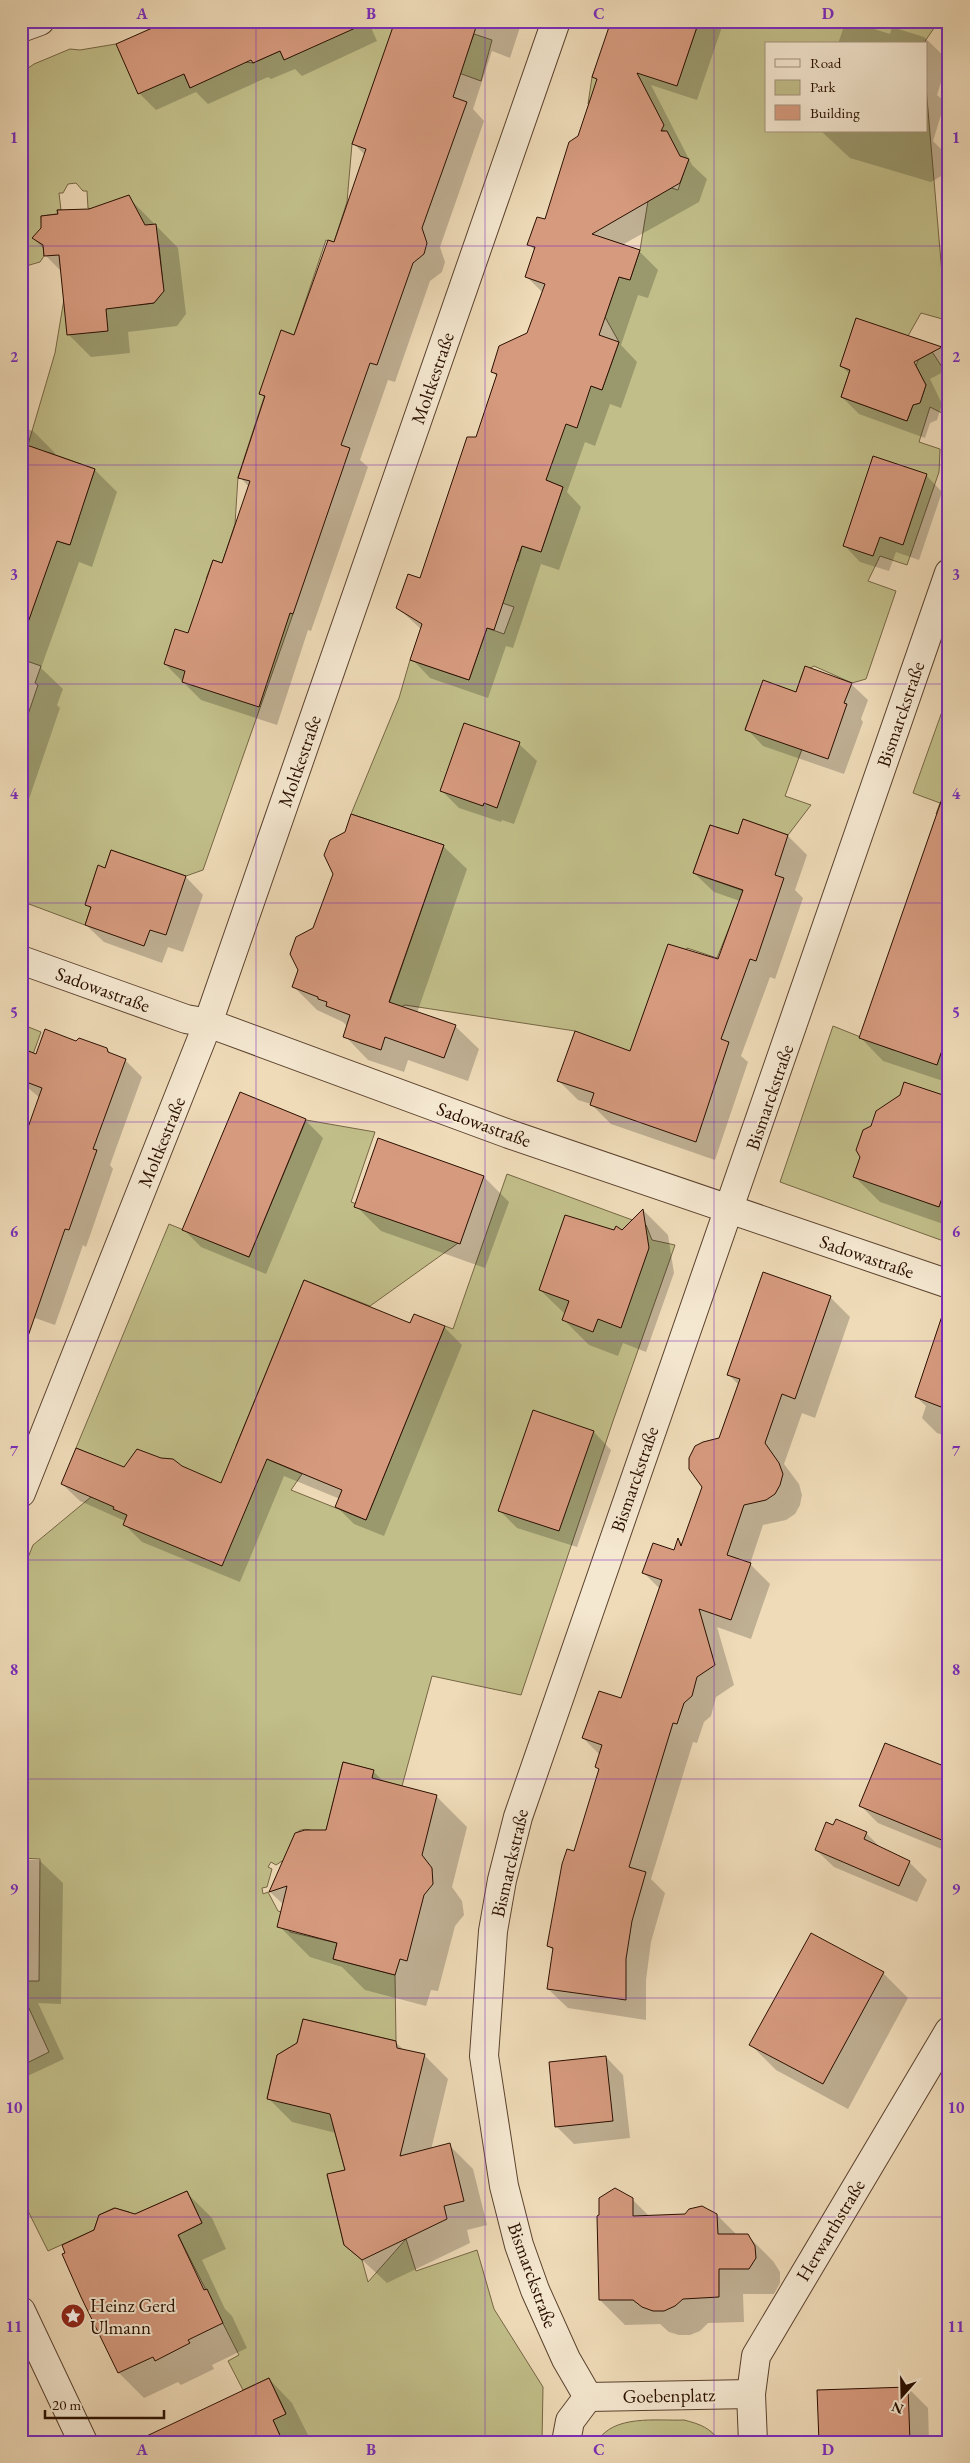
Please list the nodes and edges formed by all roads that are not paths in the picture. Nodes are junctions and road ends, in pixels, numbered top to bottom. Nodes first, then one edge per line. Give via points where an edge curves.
1 (40, 21) edge
2 (556, 21) edge
3 (21, 28) edge
4 (949, 573) edge
5 (21, 960) edge
6 (208, 1023) junction
7 (730, 1210) junction
8 (949, 1284) edge
9 (21, 1493) edge
10 (949, 2030) edge
11 (21, 2311) edge
12 (751, 2394) junction
13 (588, 2397) junction
14 (84, 2442) edge
15 (566, 2442) edge
16 (752, 2442) edge

1 - 3 street
2 - 6 street, Moltkestraße
4 - 7 street, Bismarckstraße
5 - 6 street, Sadowastraße via 186,1019
6 - 7 street, Sadowastraße via 509,1134
6 - 9 street, Moltkestraße
7 - 8 street, Sadowastraße
7 - 13 street, Bismarckstraße via 646,1442 518,1817 493,1931 484,2056 504,2186 535,2290 566,2359
10 - 12 street, Herwarthstraße via 756,2356
11 - 14 street
12 - 13 street, Goebenplatz
12 - 16 street, Herwarthstraße
13 - 15 street via 570,2421

